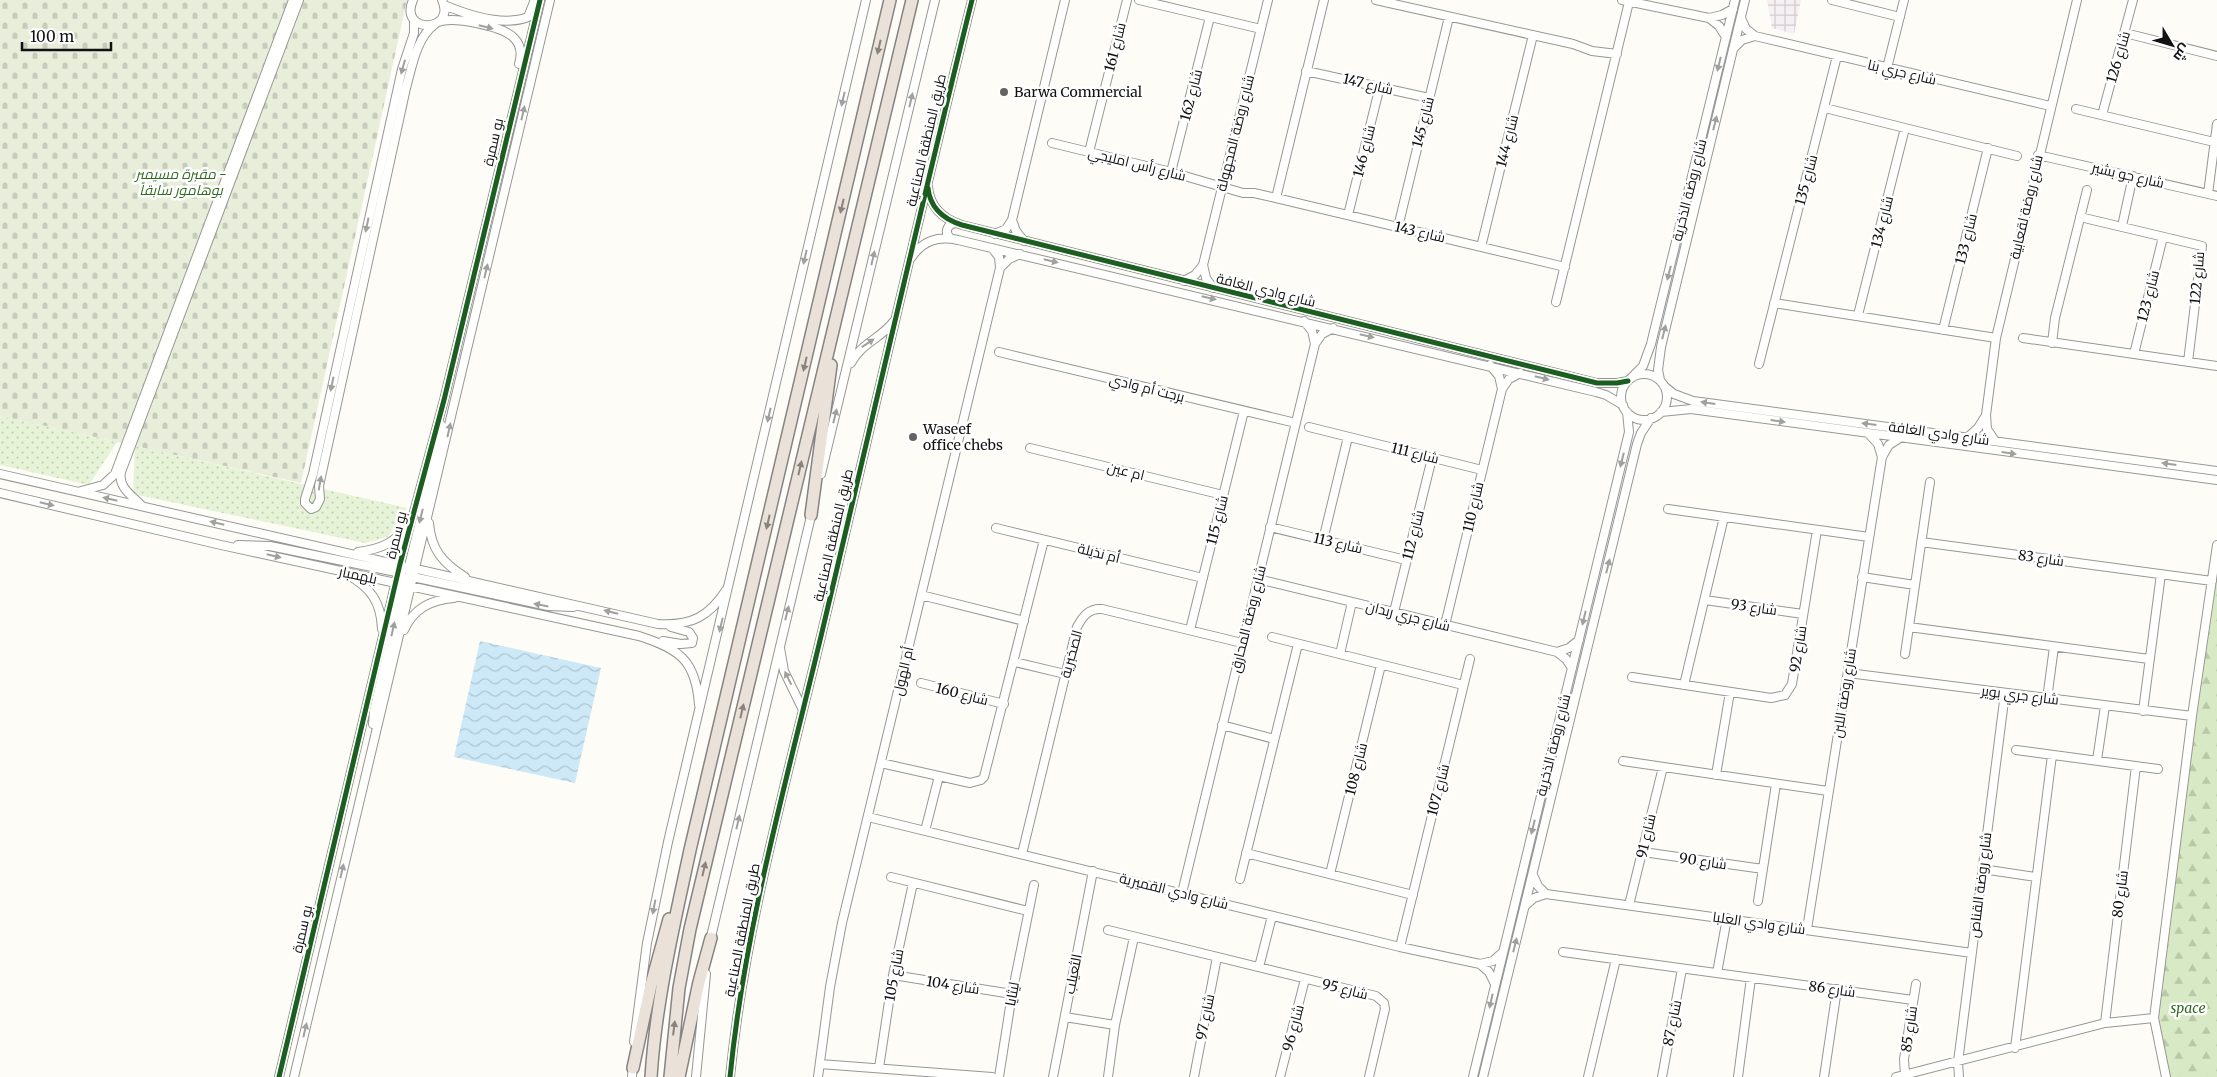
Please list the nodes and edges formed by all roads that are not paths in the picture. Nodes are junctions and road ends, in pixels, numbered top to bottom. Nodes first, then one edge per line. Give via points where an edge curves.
1 (293, 0) edge
2 (299, 0) edge
3 (413, 0) edge
4 (535, 0) edge
5 (540, 0) edge
6 (550, 0) edge
7 (866, 0) edge
8 (890, 0) edge
9 (912, 0) edge
10 (935, 0) edge
11 (972, 0) edge
12 (1065, 0) edge
13 (1127, 0) edge
14 (1139, 0) edge
15 (1268, 0) edge
16 (1324, 0) edge
17 (1376, 0) edge
18 (1735, 0) edge
19 (1745, 0) edge
20 (1832, 0) edge
21 (1904, 0) edge
22 (2077, 0) edge
23 (2134, 0) edge
24 (1626, 1) edge
25 (443, 2) edge
26 (1850, 2) edge
27 (1169, 3) edge
28 (1733, 9) junction
29 (1210, 17) junction
30 (1450, 17) junction
31 (1900, 17) junction
32 (1709, 18) junction
33 (1741, 18) junction
34 (414, 20) junction
35 (437, 23) junction
36 (1261, 29) junction
37 (2126, 32) junction
38 (1533, 35) junction
39 (1755, 36) junction
40 (1726, 37) junction
41 (1733, 50) junction
42 (1617, 54) junction
43 (1837, 56) junction
44 (2217, 56) edge
45 (1887, 68) junction
46 (1306, 71) junction
47 (1380, 86) junction
48 (1429, 98) junction
49 (2050, 106) junction
50 (1825, 108) junction
51 (2076, 109) dead end
52 (2102, 115) junction
53 (2217, 124) edge
54 (1905, 128) junction
55 (507, 131) junction
56 (2214, 142) junction
57 (1052, 143) dead end
58 (1988, 148) junction
59 (1089, 152) junction
60 (2038, 155) junction
61 (2017, 156) dead end
62 (1171, 172) junction
63 (2133, 176) junction
64 (928, 178) junction
65 (1222, 186) junction
66 (2087, 190) dead end
67 (2208, 194) junction
68 (2217, 196) edge
69 (1276, 198) junction
70 (1348, 215) junction
71 (2080, 217) junction
72 (1012, 220) junction
73 (956, 223) junction
74 (2122, 226) junction
75 (1398, 227) junction
76 (995, 234) junction
77 (2163, 237) junction
78 (950, 238) junction
79 (1024, 241) junction
80 (1482, 247) junction
81 (992, 248) junction
82 (1020, 254) junction
83 (909, 262) junction
84 (1203, 266) junction
85 (1565, 267) junction
86 (1000, 268) junction
87 (1184, 281) junction
88 (1213, 288) junction
89 (1556, 302) dead end
90 (1774, 303) junction
91 (1858, 315) junction
92 (896, 319) junction
93 (1304, 321) junction
94 (834, 326) junction
95 (1333, 328) junction
96 (1944, 330) junction
97 (1996, 338) junction
98 (2023, 338) dead end
99 (2052, 343) junction
100 (1315, 344) junction
101 (999, 352) dead end
102 (2134, 354) junction
103 (2188, 362) junction
104 (1760, 364) dead end
105 (1490, 365) junction
106 (2217, 366) edge
107 (846, 373) junction
108 (1520, 373) junction
109 (1631, 379) junction
110 (1662, 383) junction
111 (1502, 389) junction
112 (444, 400) junction
113 (1625, 408) junction
114 (1244, 411) junction
115 (1661, 412) junction
116 (1986, 415) junction
117 (1651, 418) junction
118 (1296, 423) junction
119 (1309, 427) dead end
120 (1869, 434) junction
121 (1348, 437) junction
122 (1968, 437) junction
123 (1900, 438) junction
124 (1995, 440) junction
125 (1030, 448) dead end
126 (1882, 457) junction
127 (1432, 458) junction
128 (1482, 470) junction
129 (2215, 470) edge
130 (0, 474) edge
131 (2215, 481) edge
132 (1930, 482) dead end
133 (79, 492) junction
134 (0, 493) edge
135 (1223, 495) junction
136 (142, 506) junction
137 (1668, 508) dead end
138 (430, 511) junction
139 (413, 515) junction
140 (811, 515) junction
141 (1724, 517) junction
142 (1270, 527) junction
143 (996, 528) dead end
144 (1817, 530) junction
145 (1869, 537) junction
146 (1044, 540) junction
147 (1322, 540) junction
148 (1921, 542) junction
149 (221, 544) junction
150 (2217, 545) edge
151 (350, 553) junction
152 (1406, 560) junction
153 (342, 572) junction
154 (2161, 574) junction
155 (406, 575) junction
156 (1203, 578) junction
157 (1862, 578) junction
158 (1258, 579) junction
159 (471, 580) junction
160 (2212, 581) junction
161 (730, 584) junction
162 (1915, 585) junction
163 (921, 596) junction
164 (462, 598) junction
165 (1705, 600) junction
166 (1352, 602) junction
167 (590, 607) junction
168 (1394, 612) junction
169 (1803, 614) junction
170 (1024, 621) junction
171 (658, 624) junction
172 (1445, 625) junction
173 (1909, 627) junction
174 (1190, 630) junction
175 (639, 636) junction
176 (1272, 637) dead end
177 (382, 638) junction
178 (1579, 640) junction
179 (780, 642) junction
180 (1242, 643) junction
181 (1298, 644) junction
182 (2054, 647) junction
183 (396, 648) junction
184 (1557, 652) junction
185 (1340, 654) junction
186 (1905, 654) dead end
187 (1470, 659) dead end
188 (2149, 660) junction
189 (1015, 662) junction
190 (1381, 665) junction
191 (1572, 668) junction
192 (1848, 673) junction
193 (1065, 674) junction
194 (1632, 677) dead end
195 (921, 683) dead end
196 (1464, 684) junction
197 (1684, 685) junction
198 (1730, 692) junction
199 (2005, 693) junction
200 (2047, 699) junction
201 (1004, 704) junction
202 (2105, 706) junction
203 (2143, 711) junction
204 (803, 712) junction
205 (700, 714) junction
206 (2192, 716) junction
207 (1222, 725) junction
208 (1274, 739) junction
209 (372, 746) junction
210 (2016, 750) dead end
211 (2052, 755) junction
212 (2097, 760) junction
213 (1623, 761) dead end
214 (881, 763) junction
215 (2136, 766) junction
216 (1663, 767) junction
217 (2158, 769) dead end
218 (1716, 775) junction
219 (939, 776) junction
220 (1776, 784) junction
221 (1828, 791) junction
222 (868, 817) junction
223 (925, 831) junction
224 (690, 850) junction
225 (1643, 852) junction
226 (1246, 853) junction
227 (1022, 854) junction
228 (1763, 869) junction
229 (1982, 869) junction
230 (1093, 871) junction
231 (1330, 874) junction
232 (1533, 876) junction
233 (891, 877) dead end
234 (2036, 877) junction
235 (1240, 879) dead end
236 (913, 883) junction
237 (1034, 885) dead end
238 (1182, 893) junction
239 (1546, 894) junction
240 (1413, 895) junction
241 (1758, 901) dead end
242 (1630, 905) junction
243 (1524, 907) junction
244 (1028, 911) junction
245 (1272, 916) junction
246 (1727, 918) junction
247 (1806, 929) junction
248 (1108, 930) dead end
249 (1134, 937) junction
250 (711, 938) junction
251 (1400, 947) junction
252 (1503, 952) junction
253 (1562, 952) dead end
254 (1972, 953) junction
255 (1217, 957) junction
256 (1616, 960) junction
257 (1480, 964) junction
258 (1259, 967) junction
259 (1682, 969) junction
260 (1717, 973) junction
261 (893, 975) junction
262 (1752, 978) junction
263 (1305, 979) junction
264 (1495, 984) junction
265 (1916, 984) dead end
266 (1837, 989) junction
267 (1012, 994) junction
268 (1913, 1000) junction
269 (1065, 1017) junction
270 (2154, 1018) junction
271 (2105, 1023) junction
272 (1115, 1025) junction
273 (2015, 1048) junction
274 (1958, 1062) junction
275 (820, 1064) junction
276 (879, 1068) junction
277 (632, 1073) edge
278 (923, 1074) edge
279 (1905, 1074) junction
280 (279, 1077) edge
281 (294, 1077) edge
282 (651, 1077) edge
283 (670, 1077) edge
284 (679, 1077) edge
285 (696, 1077) edge
286 (730, 1077) edge
287 (818, 1077) edge
288 (992, 1077) edge
289 (999, 1077) edge
290 (1053, 1077) edge
291 (1108, 1077) edge
292 (1194, 1077) edge
293 (1280, 1077) edge
294 (1369, 1077) edge
295 (1473, 1077) edge
296 (1483, 1077) edge
297 (1588, 1077) edge
298 (1662, 1077) edge
299 (1738, 1077) edge
300 (1824, 1077) edge
301 (1896, 1077) edge
302 (1958, 1077) edge
303 (2166, 1077) edge

1 - 133 street via 114,474 103,484
2 - 136 street via 121,472 123,487
3 - 34 street
4 - 25 street via 528,17 519,20 459,11
5 - 55 street, بو سمرة
138 -> 6 street, بو سمرة
7 -> 161 street
8 -> 224 highway
9 - 94 highway
107 -> 10 street, طريق المنطقة الصناعية
11 - 64 street, طريق المنطقة الصناعية
12 - 72 street
13 - 59 street, شارع 161
14 - 27 street
15 - 36 street, شارع روضة المجهولة
16 - 46 street
17 - 30 street
18 - 28 street, شارع روضة الذخرية
19 - 33 street, شارع روضة الذخرية
20 - 26 street
21 - 31 street
22 - 49 street, شارع روضة لقعابية
23 - 37 street, شارع 126
24 - 32 street
24 - 42 street
25 - 35 street via 443,16
26 - 31 street
27 - 29 street
28 - 32 street
28 - 40 street, شارع روضة الذخرية
29 - 36 street
29 - 62 street, شارع 162
30 - 38 street
30 - 48 street, شارع 145
31 - 45 street
32 - 40 street
33 - 39 street via 1746,29
33 - 41 street, شارع روضة الذخرية
34 - 35 street via 424,26
34 -> 35 street via 414,33 402,69 313,474 304,499 304,504 311,509 320,499 319,486 336,401 406,88 420,42
35 -> 55 street via 446,19 459,20 506,32 519,44 521,58 507,115
36 - 65 street, شارع روضة المجهولة
37 - 44 street
37 - 52 street, شارع 126
38 - 42 street via 1592,51
38 - 80 street, شارع 144
39 - 41 street via 1742,40
39 - 43 street, شارع جري بنا
40 -> 109 street, شارع روضة الذخرية via 1651,344 1643,366
110 -> 41 street, شارع روضة الذخرية via 1658,370 1661,347
42 - 85 street
43 - 45 street, شارع جري بنا
43 - 50 street, شارع 135
45 - 49 street, شارع جري بنا
46 - 47 street, شارع 147
46 - 69 street
47 - 48 street, شارع 147
47 - 70 street, شارع 146
48 - 75 street, شارع 145
49 - 60 street, شارع روضة لقعابية
50 - 54 street
50 - 90 street, شارع 135
51 - 52 street
52 - 56 street
53 - 56 street
54 - 58 street
54 - 91 street, شارع 134
55 - 112 street, بو سمرة
56 - 67 street
57 - 59 street, شارع رأس امليجي
58 - 61 street
58 - 96 street, شارع 133
59 - 62 street, شارع رأس امليجي
60 - 63 street, شارع جو بشير
60 - 97 street, شارع روضة لقعابية
62 - 65 street, شارع رأس امليجي
63 - 67 street, شارع جو بشير
63 - 74 street
64 - 73 street, شارع وادي الغافة via 929,197 934,208
64 - 83 street, طريق المنطقة الصناعية
65 - 69 street, شارع 143
65 - 84 street, شارع روضة المجهولة
66 - 71 street
67 - 68 street, شارع جو بشير
69 - 70 street, شارع 143
70 - 75 street, شارع 143
71 - 74 street, شارع 122
71 - 99 street
72 - 76 street via 1006,229
72 - 79 street
73 - 76 street, شارع وادي الغافة
73 - 78 street via 947,229
74 - 77 street, شارع 122
75 - 80 street, شارع 143
76 - 79 street, شارع وادي الغافة
77 - 102 street, شارع 123
77 - 103 street, شارع 122 via 2202,246
78 - 81 street, شارع وادي الغافة
78 - 83 street, شارع وادي الغافة via 925,243
79 - 87 street, شارع وادي الغافة
80 - 85 street, شارع 143
81 - 82 street, شارع وادي الغافة
81 - 86 street via 999,257
82 - 86 street via 1008,259
82 -> 93 street, شارع وادي الغافة
83 - 92 street, طريق المنطقة الصناعية
84 - 87 street
84 - 88 street
85 - 89 street
86 - 163 street, أم الهول
87 - 88 street, شارع وادي الغافة
88 - 109 street, شارع وادي الغافة via 1598,382 1617,383
90 - 91 street
90 - 104 street, شارع 135
91 - 96 street
107 -> 92 street via 861,348 883,334
92 - 204 street, طريق المنطقة الصناعية
93 - 95 street, شارع وادي الغافة
93 - 100 street via 1312,331
94 - 140 highway
283 -> 94 highway via 679,988 690,929
95 - 100 street via 1322,334
95 -> 105 street, شارع وادي الغافة
96 - 97 street
97 - 116 street, شارع روضة لقعابية
98 - 99 street
99 - 102 street
100 - 118 street, شارع روضة المحارق
101 - 114 street, برجت أم وادي
102 - 103 street
103 - 106 street
105 - 108 street, شارع وادي الغافة
105 - 111 street via 1499,376
140 -> 107 street, طريق المنطقة الصناعية
108 - 111 street via 1509,379
108 -> 113 street, شارع وادي الغافة via 1606,395
109 - 110 street via 1647,374
109 - 113 street via 1622,392
110 - 115 street via 1667,400
122 -> 110 street, شارع وادي الغافة via 1693,401 1674,394
111 - 128 street, شارع 110
112 - 139 street, بو سمرة
112 -> 155 street via 439,445
113 - 117 street via 1638,419
113 -> 178 street, شارع روضة الذخرية via 1629,432
114 - 118 street, برجت أم وادي
114 - 135 street, شارع 115
115 - 117 street
115 -> 120 street, شارع وادي الغافة via 1691,409
116 - 122 street
116 - 124 street, شارع روضة لقعابية via 1987,429
232 -> 117 street, شارع روضة الذخرية via 1637,444
118 - 142 street, شارع روضة المحارق
119 - 121 street, شارع 111
120 - 123 street, شارع وادي الغافة
120 - 126 street via 1878,444
121 - 127 street, شارع 111
121 - 147 street
122 - 124 street, شارع وادي الغافة
123 - 126 street
123 -> 131 street, شارع وادي الغافة
129 -> 124 street, شارع وادي الغافة
125 - 135 street, ام عين
126 - 145 street, شارع روضة اللبن
127 - 128 street, شارع 111
127 - 152 street, شارع 112
128 - 172 street, شارع 110
130 - 133 street, بلهمبار
132 - 148 street
136 -> 133 street, بلهمبار
134 -> 149 street, بلهمبار
135 - 156 street, شارع 115
151 -> 136 street, بلهمبار
137 - 141 street
138 - 155 street, بو سمرة
138 - 159 street via 430,533 437,553 446,564
139 - 151 street via 401,534 389,544
139 - 155 street, بو سمرة
179 -> 140 street, طريق المنطقة الصناعية
141 - 144 street
141 - 165 street
142 - 147 street, شارع 113
142 - 158 street, شارع روضة المحارق
143 - 146 street, أم نذيلة
144 - 145 street
144 - 169 street, شارع 92
145 - 157 street, شارع روضة اللبن
146 - 156 street, أم نذيلة
146 - 170 street
147 - 152 street, شارع 113
148 - 154 street, شارع 83
148 - 162 street
149 -> 153 street, بلهمبار
149 - 155 street via 270,546
150 - 160 street
151 - 155 street, بلهمبار
152 - 168 street, شارع 112
153 - 155 street, بلهمبار
153 - 177 street via 366,586 376,598
154 - 160 street, شارع 83
154 - 188 street
155 - 159 street, بلهمبار
155 - 164 street, بلهمبار
167 -> 155 street via 548,606
155 - 177 street, بو سمرة
155 - 183 street, بو سمرة
209 -> 155 street via 374,711
156 - 174 street, شارع 115
157 - 162 street
157 - 192 street, شارع روضة اللبن
158 - 166 street, شارع جري ربدان
158 - 180 street, شارع روضة المحارق
159 - 167 street, بلهمبار
160 - 206 street
161 - 171 street, بلهمبار via 718,602 699,618 684,624
161 -> 205 street
162 - 173 street
163 - 170 street
163 - 214 street, أم الهول
164 - 175 street, بلهمبار
164 - 183 street via 440,600 418,610 407,624
165 - 169 street, شارع 93
165 - 197 street
166 - 168 street, شارع جري ربدان
166 - 185 street
171 -> 167 street, بلهمبار
168 - 172 street, شارع جري ربدان
169 - 198 street, شارع 92 via 1792,684 1786,695 1772,698
170 - 189 street
171 - 175 street via 689,632 694,638 692,643
172 - 184 street, شارع جري ربدان
173 - 182 street
173 - 186 street
174 - 180 street, الصخبرية
174 - 193 street, الصخبرية via 1102,609 1091,610 1077,626
175 - 205 street, بلهمبار via 670,647 688,664 696,679
176 - 181 street
177 - 280 street, بو سمرة
178 - 184 street
178 - 191 street, شارع روضة الذخرية
204 -> 179 street via 784,671
250 -> 179 street, طريق المنطقة الصناعية
180 - 207 street, شارع روضة المحارق
181 - 185 street
181 - 208 street
182 - 188 street
182 - 200 street
183 - 209 street, بو سمرة
184 - 191 street
185 - 190 street
187 - 196 street, شارع 107
188 - 203 street
189 - 193 street
189 - 201 street
190 - 196 street
190 - 231 street, شارع 108
191 -> 252 street, شارع روضة الذخرية
192 - 199 street, شارع جري بوير
192 - 221 street, شارع روضة اللبن
193 - 227 street, الصخبرية
194 - 197 street, شارع 92
195 - 201 street, شارع 160
196 - 240 street, شارع 107
197 - 198 street, شارع 92
198 - 218 street
199 - 200 street, شارع جري بوير
199 - 229 street, شارع روضة القناص
200 - 202 street, شارع جري بوير
201 - 219 street via 981,780 970,783
202 - 203 street, شارع جري بوير
202 - 212 street
203 - 206 street, شارع جري بوير
204 - 286 street, طريق المنطقة الصناعية via 758,893 735,1025
205 -> 277 street via 647,943
206 - 270 street
207 - 208 street
207 - 238 street, شارع روضة المحارق
208 - 226 street
281 -> 209 street, بو سمرة
210 - 211 street
211 - 212 street
211 - 234 street
212 - 215 street
213 - 216 street
214 - 219 street
214 - 222 street, أم الهول
215 - 217 street
215 - 271 street, شارع 80
216 - 218 street
216 - 225 street, شارع 91
218 - 220 street
219 - 223 street
220 - 221 street
220 - 228 street
221 - 247 street, شارع روضة اللبن
222 - 223 street, شارع وادي القميرية
222 - 275 street, أم الهول via 842,924
223 - 227 street, شارع وادي القميرية
224 - 277 highway via 663,939
224 - 282 highway via 668,952
225 - 228 street, شارع 90
225 - 242 street, شارع 91
226 - 231 street
226 - 235 street
227 - 230 street, شارع وادي القميرية
228 - 241 street
229 - 234 street
229 - 254 street, شارع روضة القناص
230 - 238 street, شارع وادي القميرية
230 - 269 street, الثعيلب
231 - 240 street
232 - 239 street
232 - 243 street, شارع روضة الذخرية
233 - 236 street
234 - 273 street
236 - 244 street
236 - 261 street, شارع 105
237 - 244 street, ليثايا
238 - 245 street, شارع وادي القميرية
239 - 242 street, شارع وادي العلبا
239 - 243 street via 1534,898
240 - 251 street, شارع 107
242 - 246 street, شارع وادي العلبا
296 -> 243 street, شارع روضة الذخرية
244 - 267 street, ليثايا
245 - 251 street, شارع وادي القميرية
245 - 258 street
246 - 247 street, شارع وادي العلبا
246 - 260 street
247 - 254 street, شارع وادي العلبا
248 - 249 street, شارع 95
249 - 255 street, شارع 95
249 - 272 street
250 - 284 highway
250 - 285 street, طريق المنطقة الصناعية
251 - 257 street, شارع وادي القميرية
252 - 257 street via 1493,961
252 - 264 street, شارع روضة الذخرية
253 - 256 street, شارع 86
254 - 274 street, شارع روضة القناص
255 - 258 street, شارع 95
255 - 292 street, شارع 97
256 - 259 street, شارع 86
256 - 297 street
257 - 264 street
258 - 263 street, شارع 95
259 - 260 street, شارع 86
259 - 298 street, شارع 87
260 - 262 street, شارع 86
261 - 267 street, شارع 104
261 - 276 street, شارع 105
262 - 266 street, شارع 86
262 - 299 street
263 - 293 street, شارع 96
263 - 294 street, شارع 95 via 1376,996 1384,1003
264 -> 295 street, شارع روضة الذخرية
265 - 268 street, شارع 85
266 - 268 street, شارع 86
266 - 300 street
267 - 289 street, ليثايا
268 - 279 street, شارع 85 via 1904,1059
269 - 272 street
269 - 290 street, الثعيلب
270 - 271 street
270 - 303 street
271 - 273 street
272 - 291 street
273 - 274 street
274 - 279 street, شارع 85
274 - 302 street, شارع روضة القناص
275 - 276 street
275 - 287 street, أم الهول
276 - 278 street
278 - 288 street
279 - 301 street, شارع 85

